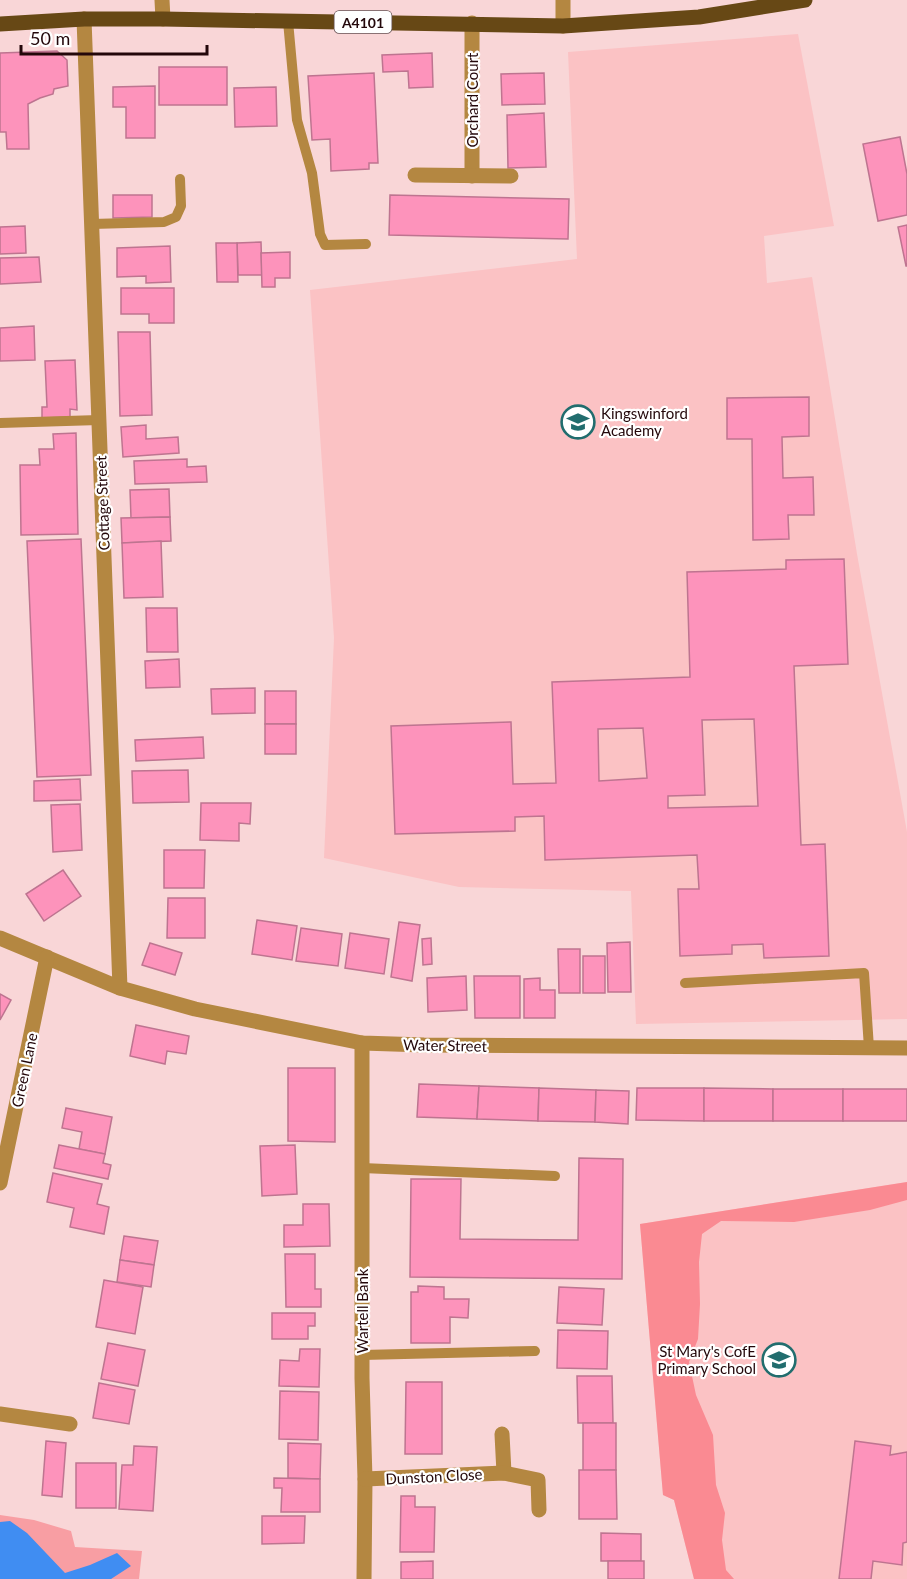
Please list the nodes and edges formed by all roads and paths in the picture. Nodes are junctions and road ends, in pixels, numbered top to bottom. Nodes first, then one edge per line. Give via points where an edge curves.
1 (162, 0) edge
2 (563, 0) edge
3 (805, 0) edge
4 (163, 18) junction
5 (84, 19) junction
6 (288, 21) junction
7 (0, 24) edge
8 (472, 24) junction
9 (563, 26) junction
10 (415, 175) dead end
11 (472, 176) junction
12 (511, 176) dead end
13 (180, 179) dead end
14 (92, 224) junction
15 (366, 244) dead end
16 (99, 420) junction
17 (0, 423) edge
18 (0, 938) edge
19 (47, 957) junction
20 (685, 983) dead end
21 (120, 988) junction
22 (362, 1043) junction
23 (869, 1048) junction
24 (907, 1048) edge
25 (362, 1168) junction
26 (555, 1176) dead end
27 (0, 1183) edge
28 (534, 1351) dead end
29 (362, 1355) junction
30 (0, 1414) edge
31 (70, 1424) dead end
32 (502, 1434) dead end
33 (504, 1473) junction
34 (365, 1479) junction
35 (538, 1510) dead end
36 (364, 1579) edge

1 - 4 street
2 - 9 street
3 - 9 main road, A4101 via 699,17
4 - 5 main road, A4101
4 - 6 main road, A4101
5 - 7 main road, A4101
5 - 14 street, Cottage Street
6 - 8 main road, A4101
6 - 15 lane via 297,120 312,173 320,234 325,245
8 - 9 main road, A4101
8 - 11 street, Orchard Court
10 - 11 street
11 - 12 street
13 - 14 lane via 181,206 176,217 165,222
14 - 16 street, Cottage Street
16 - 17 lane
16 - 21 street, Cottage Street
18 - 19 street, Water Street
19 - 21 street, Water Street
19 - 27 street, Green Lane
20 - 23 lane via 864,972
21 - 22 street, Water Street via 195,1009
22 - 23 street, Water Street
22 - 25 street, Wartell Bank
23 - 24 street, Water Street
25 - 26 lane
25 - 29 street, Wartell Bank
28 - 29 lane
29 - 34 street, Wartell Bank
30 - 31 street
32 - 33 street, Dunston Close
33 - 34 street, Dunston Close
33 - 35 street, Dunston Close via 538,1480
34 - 36 street, Wartell Bank

